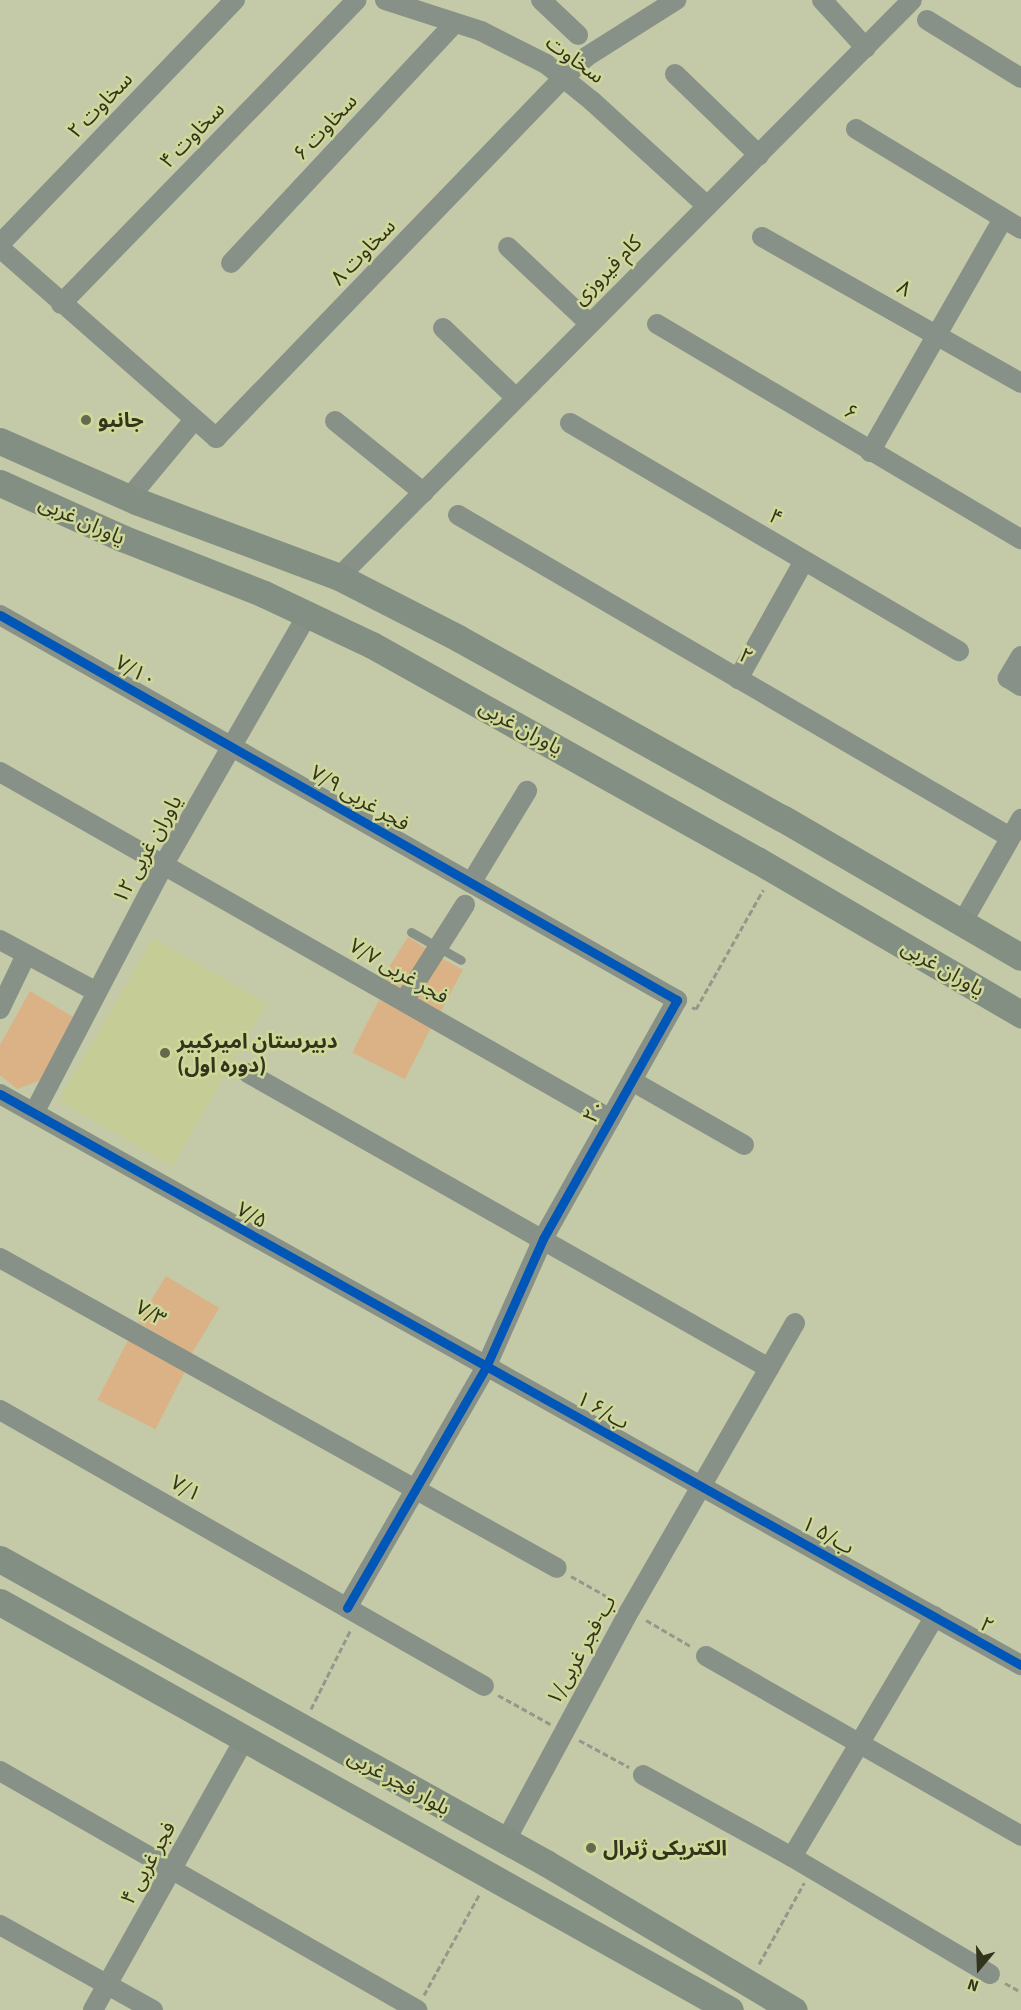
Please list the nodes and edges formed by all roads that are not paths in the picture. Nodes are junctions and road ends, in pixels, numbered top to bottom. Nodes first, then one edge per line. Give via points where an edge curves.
1 (235, 0) edge
2 (357, 0) edge
3 (541, 0) edge
4 (676, 0) edge
5 (822, 0) edge
6 (912, 0) edge
7 (399, 2) edge
8 (927, 20) dead end
9 (454, 24) junction
10 (578, 35) dead end
11 (866, 48) junction
12 (675, 74) dead end
13 (563, 78) junction
14 (1021, 78) edge
15 (856, 129) dead end
16 (759, 155) junction
17 (707, 206) junction
18 (1003, 219) junction
19 (1021, 229) edge
20 (762, 237) dead end
21 (0, 246) edge
22 (508, 247) dead end
23 (231, 263) dead end
24 (61, 304) junction
25 (589, 323) junction
26 (657, 324) dead end
27 (443, 328) dead end
28 (938, 334) junction
29 (1021, 382) edge
30 (516, 398) junction
31 (194, 420) junction
32 (335, 421) dead end
33 (570, 423) dead end
34 (10, 445) edge
35 (870, 452) junction
36 (2, 484) edge
37 (424, 493) junction
38 (129, 498) junction
39 (458, 515) dead end
40 (1021, 539) edge
41 (804, 561) junction
42 (339, 577) junction
43 (308, 614) junction
44 (0, 615) edge
45 (958, 651) dead end
46 (1021, 656) edge
47 (738, 679) junction
48 (1021, 686) edge
49 (231, 745) junction
50 (0, 772) edge
51 (526, 791) dead end
52 (1021, 819) edge
53 (1010, 837) junction
54 (164, 864) junction
55 (471, 883) junction
56 (465, 905) dead end
57 (962, 922) junction
58 (411, 932) dead end
59 (0, 940) edge
60 (438, 947) junction
61 (26, 955) junction
62 (1021, 957) edge
63 (461, 960) dead end
64 (97, 992) junction
65 (676, 1000) joint
66 (404, 1001) junction
67 (0, 1009) edge
68 (1021, 1014) edge
69 (248, 1073) dead end
70 (632, 1081) junction
71 (0, 1094) edge
72 (35, 1111) junction
73 (610, 1119) junction
74 (744, 1145) dead end
75 (543, 1239) junction
76 (0, 1258) edge
77 (795, 1323) dead end
78 (486, 1367) junction
79 (769, 1368) junction
80 (0, 1410) edge
81 (702, 1485) junction
82 (416, 1488) junction
83 (0, 1559) edge
84 (557, 1569) road end
85 (0, 1602) edge
86 (353, 1611) junction
87 (935, 1616) junction
88 (706, 1656) road end
89 (1021, 1665) edge
90 (484, 1686) road end
91 (244, 1740) junction
92 (860, 1742) junction
93 (0, 1771) edge
94 (643, 1776) road end
95 (1021, 1836) edge
96 (506, 1840) junction
97 (792, 1857) junction
98 (174, 1867) junction
99 (0, 1925) edge
100 (990, 1974) dead end
101 (107, 1984) junction
102 (760, 1994) edge
103 (93, 2010) edge
104 (153, 2010) edge
105 (417, 2010) edge
106 (730, 2010) edge
107 (794, 2010) edge

1 - 21 street, سخاوت ۲
2 - 24 street, سخاوت ۴
3 - 10 street
4 - 13 street via 586,57
5 - 11 street
6 - 11 street, کام فیروزی
7 - 9 street, سخاوت
8 - 14 street
9 - 13 street, سخاوت via 481,31 546,64
9 - 23 street, سخاوت ۶
11 - 16 street, کام فیروزی
12 - 16 street
13 - 17 street, سخاوت
13 - 31 street, سخاوت ۸ via 216,438
15 - 18 street
16 - 17 street, کام فیروزی
17 - 25 street, کام فیروزی
18 - 19 street
18 - 28 street
20 - 28 street, ۸
21 - 24 street
22 - 25 street
24 - 31 street
25 - 30 street, کام فیروزی
26 - 35 street, ۶
27 - 30 street
28 - 29 street, ۸
28 - 35 street
30 - 37 street, کام فیروزی
31 - 38 street
32 - 37 street
33 - 41 street, ۴
34 - 36 main road
34 - 38 main road, یاوران غربی
35 - 40 street, ۶
36 - 43 main road, یاوران غربی
37 - 42 street, کام فیروزی
38 - 42 main road, یاوران غربی
39 - 47 street, ۲
41 - 45 street, ۴
41 - 47 street
42 - 57 main road, یاوران غربی via 458,638
43 - 49 street, ۱۲ یاوران غربی
43 - 68 main road, یاوران غربی via 372,645
44 - 49 street, ۷/۱۰
46 - 48 street via 1008,678
47 - 53 street, ۲
49 - 54 street, ۱۲ یاوران غربی
49 - 55 street, ۷/۹ فجر غربی
50 - 54 street, ۷/۷ فجر غربی
51 - 55 street
52 - 53 street
53 - 57 street
54 - 64 street, ۱۲ یاوران غربی
54 - 66 street, ۷/۷ فجر غربی
55 - 65 street, ۷/۹ فجر غربی
56 - 60 street
57 - 62 main road, یاوران غربی
58 - 60 lane
59 - 61 street
60 - 63 lane
60 - 66 street
61 - 64 street
61 - 67 street
64 - 72 street, ۱۲ یاوران غربی
65 - 70 street, ۲۰
66 - 73 street, ۷/۷ فجر غربی
69 - 75 street
70 - 73 street, ۲۰
70 - 74 street
71 - 72 street, ۷/۵
72 - 78 street, ۷/۵
73 - 75 street, ۲۰
75 - 78 street, ۲۰
75 - 79 street
76 - 82 street, ۷/۳
77 - 79 street, ۱/ب-فجر غربی
78 - 81 street, ۱ ب/۶
78 - 82 street, ۲۰
79 - 81 street, ۱/ب-فجر غربی
80 - 86 street, ۷/۱
81 - 87 street, ۱ ب/۵
81 - 96 street, ۱/ب-فجر غربی
82 - 84 street, ۷/۳
82 - 86 street, ۲۰
83 - 96 main road, بلوار فجر غربی
85 - 91 main road, بلوار فجر غربی
86 - 90 street, ۷/۱
87 - 89 street, ۲
87 - 92 street
88 - 92 street
91 - 98 street, ۴ فجر غربی
91 - 106 main road, بلوار فجر غربی
92 - 95 street
92 - 97 street
93 - 98 street
94 - 97 street
96 - 102 main road, بلوار فجر غربی
97 - 100 street
98 - 101 street, ۴ فجر غربی
98 - 105 street
99 - 101 street
101 - 103 street, ۴ فجر غربی
101 - 104 street
102 - 107 main road, بلوار فجر غربی

